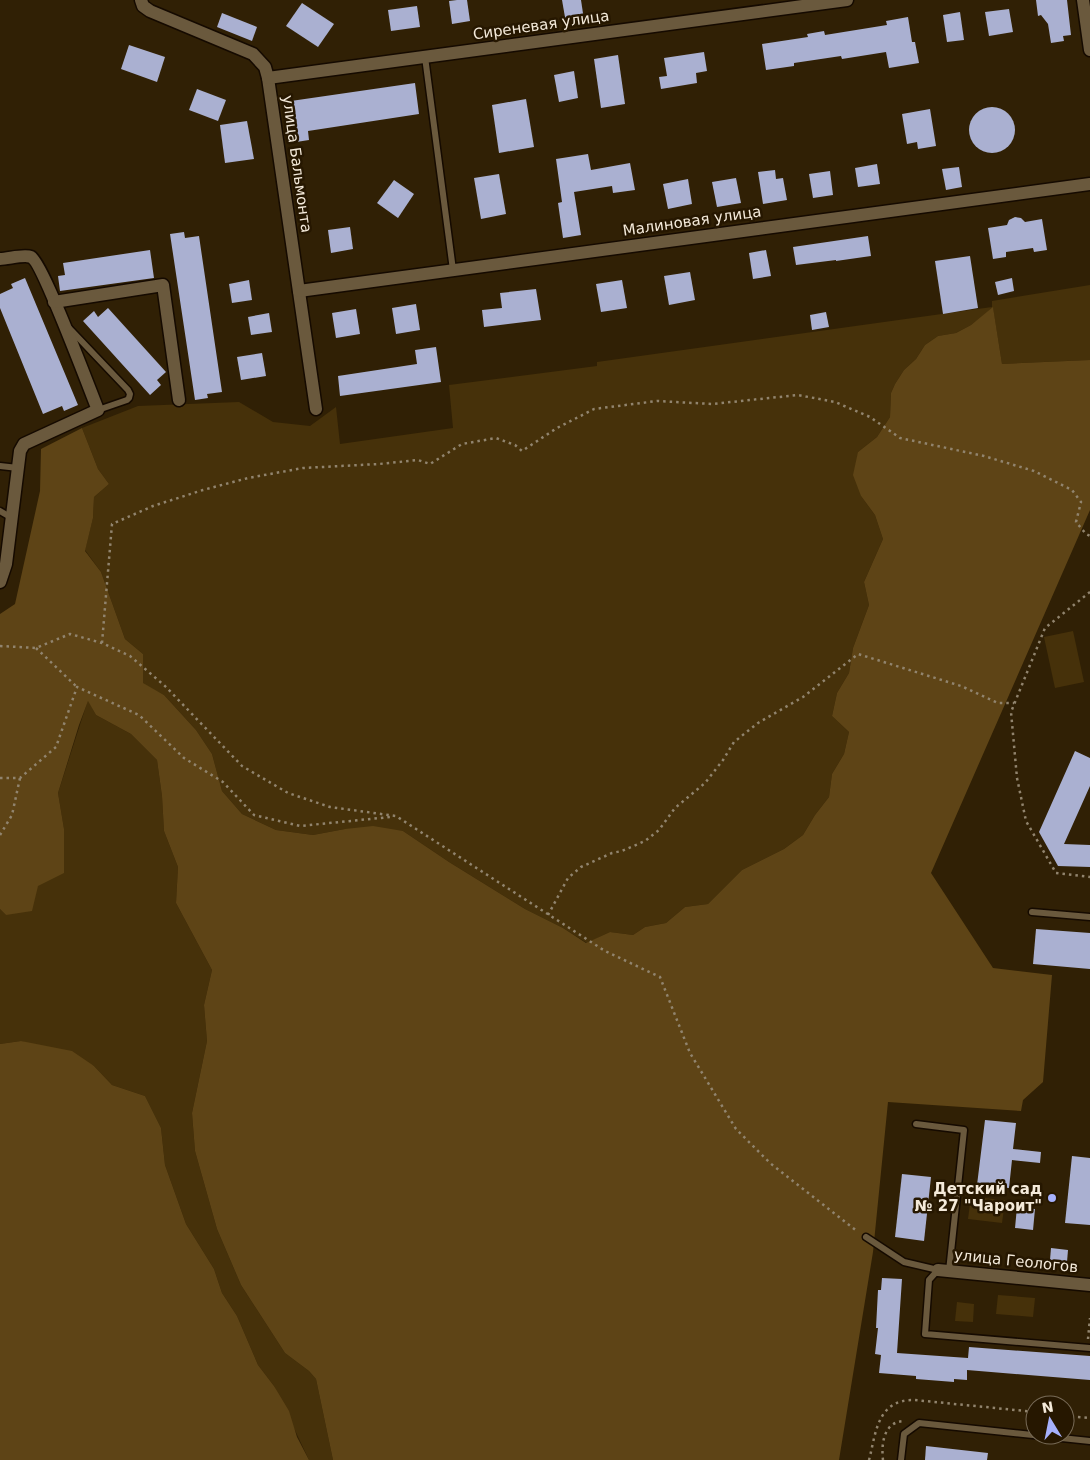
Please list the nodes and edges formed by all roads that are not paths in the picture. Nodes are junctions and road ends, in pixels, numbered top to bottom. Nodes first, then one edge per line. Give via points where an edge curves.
1 (141, 0) edge
2 (847, 0) edge
3 (1083, 0) edge
4 (1090, 50) edge
5 (424, 57) junction
6 (268, 78) junction
7 (1090, 184) edge
8 (0, 259) edge
9 (453, 270) junction
10 (299, 291) junction
11 (54, 302) junction
12 (62, 322) junction
13 (179, 400) dead end
14 (316, 409) dead end
15 (98, 410) junction
16 (0, 466) edge
17 (18, 468) junction
18 (0, 511) edge
19 (12, 518) junction
20 (0, 582) edge
21 (1032, 912) dead end
22 (1090, 917) edge
23 (916, 1124) dead end
24 (866, 1238) road end
25 (943, 1271) junction
26 (1090, 1285) edge
27 (1089, 1348) edge
28 (1090, 1442) edge
29 (901, 1460) edge

1 - 6 street, улица Бальмонта via 150,11 253,54 265,67
2 - 5 street, Сиреневая улица
3 - 4 street
5 - 6 street, Сиреневая улица
5 - 9 lane
6 - 10 street, улица Бальмонта
7 - 9 street, Малиновая улица
8 - 11 street via 31,257 37,263
9 - 10 street, Малиновая улица
10 - 14 street, улица Бальмонта
11 - 12 street
11 - 13 street via 163,285
12 - 15 street
12 - 15 lane via 130,394 127,400
15 - 17 street via 24,444
16 - 17 lane
17 - 19 street
18 - 19 lane
19 - 20 street via 6,564
21 - 22 lane
23 - 25 lane via 964,1130
24 - 25 lane via 904,1262
25 - 26 street, улица Геологов
25 - 27 lane via 929,1280 925,1334
28 - 29 lane via 919,1423 904,1434

